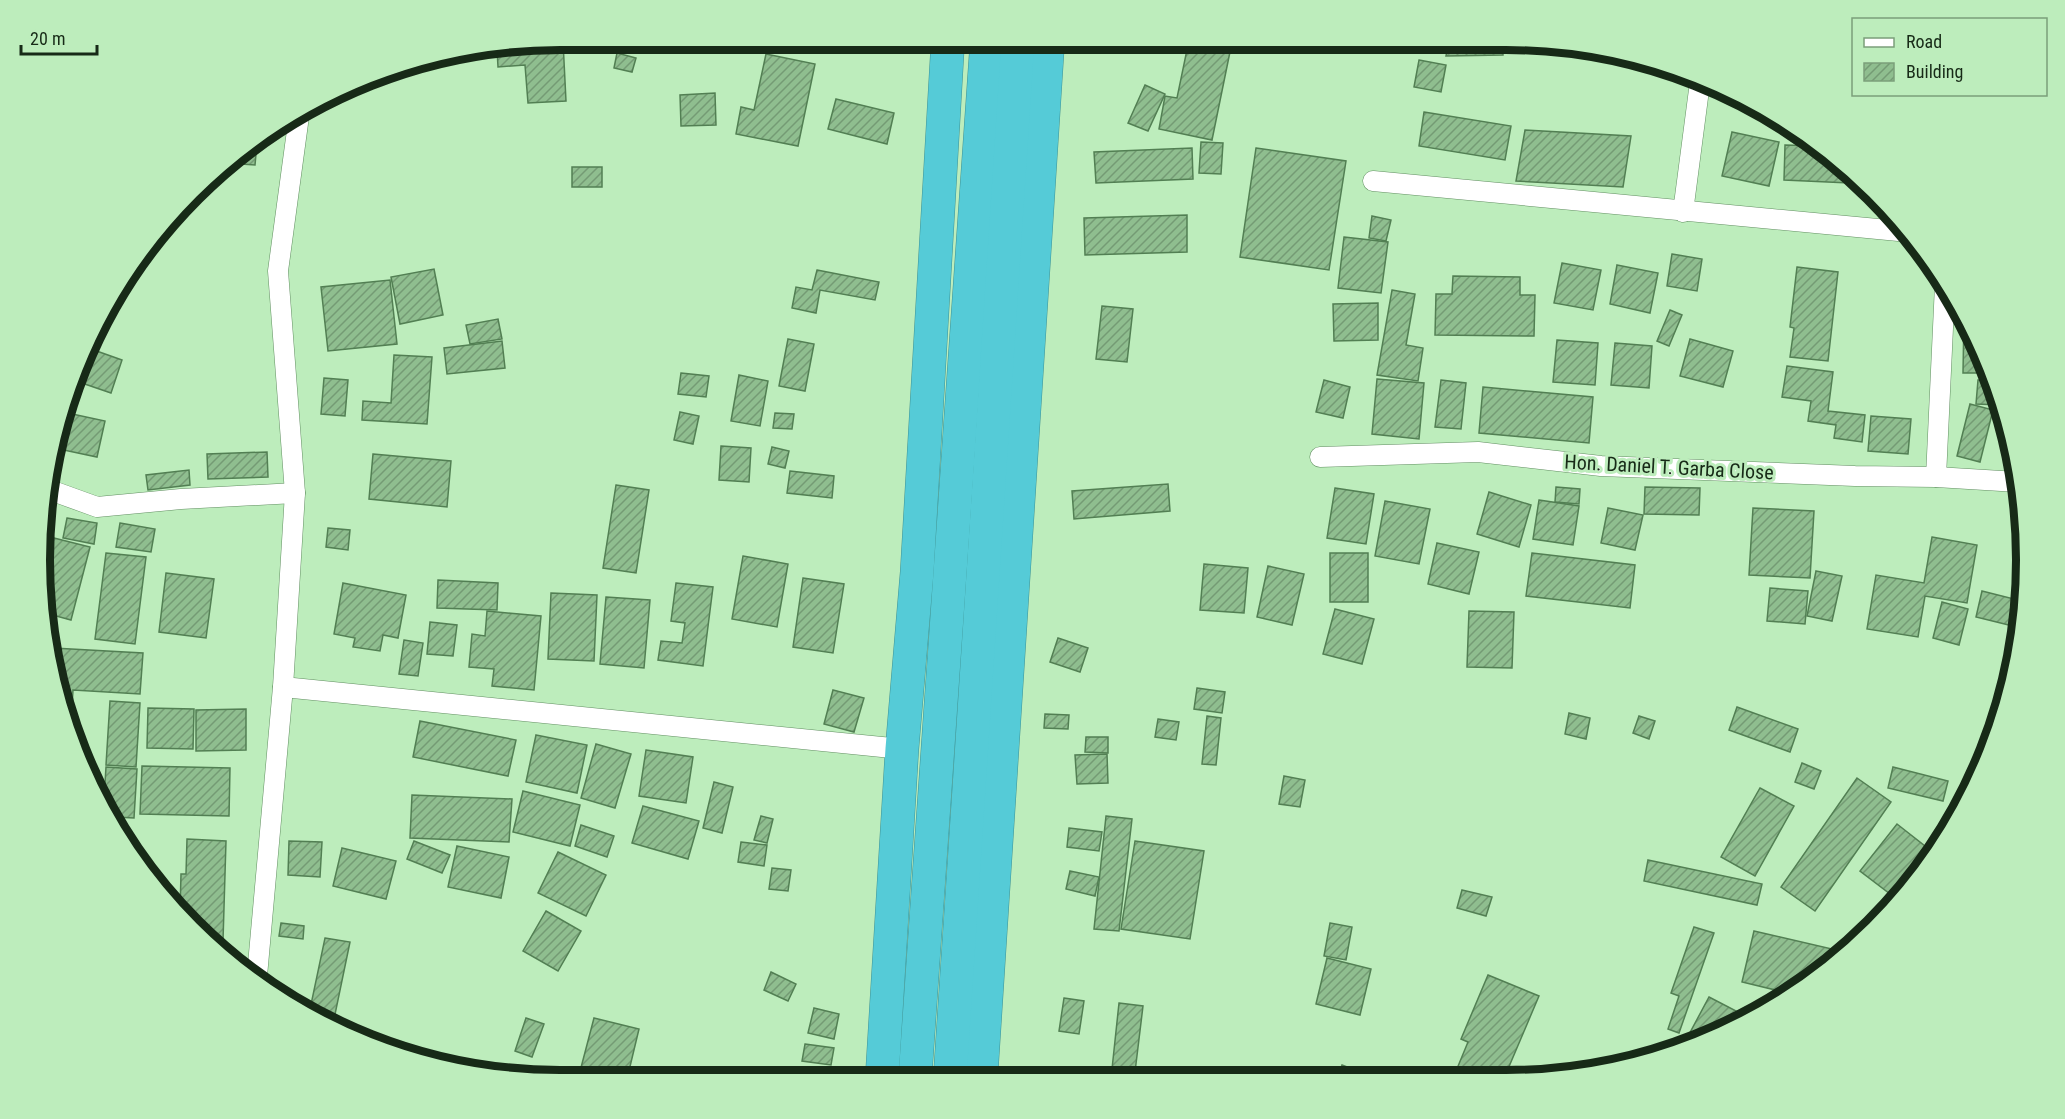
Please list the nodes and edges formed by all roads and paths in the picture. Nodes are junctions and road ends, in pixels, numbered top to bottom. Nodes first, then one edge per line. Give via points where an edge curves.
1 (947, 50) edge
2 (986, 50) edge
3 (1017, 50) edge
4 (1047, 50) edge
5 (1699, 87) edge
6 (298, 121) edge
7 (1373, 181) dead end
8 (1683, 212) junction
9 (1895, 231) edge
10 (1944, 300) edge
11 (1320, 457) dead end
12 (1936, 477) junction
13 (2009, 481) edge
14 (54, 492) edge
15 (296, 493) junction
16 (283, 687) junction
17 (903, 749) junction
18 (258, 970) edge
19 (883, 1070) edge
20 (916, 1070) edge
21 (951, 1070) edge
22 (981, 1070) edge

1 - 17 highway via 918,561
2 - 20 highway
3 - 21 highway
4 - 22 highway
5 - 8 street
6 - 15 street via 278,271
7 - 8 street
8 - 9 street
10 - 12 street
11 - 12 street, Hon. Daniel T. Garba Close via 1478,452 1601,466
12 - 13 street, Hon. Daniel T. Garba Close
14 - 15 street via 97,507
15 - 16 street
16 - 17 street
16 - 18 street
17 - 19 highway

